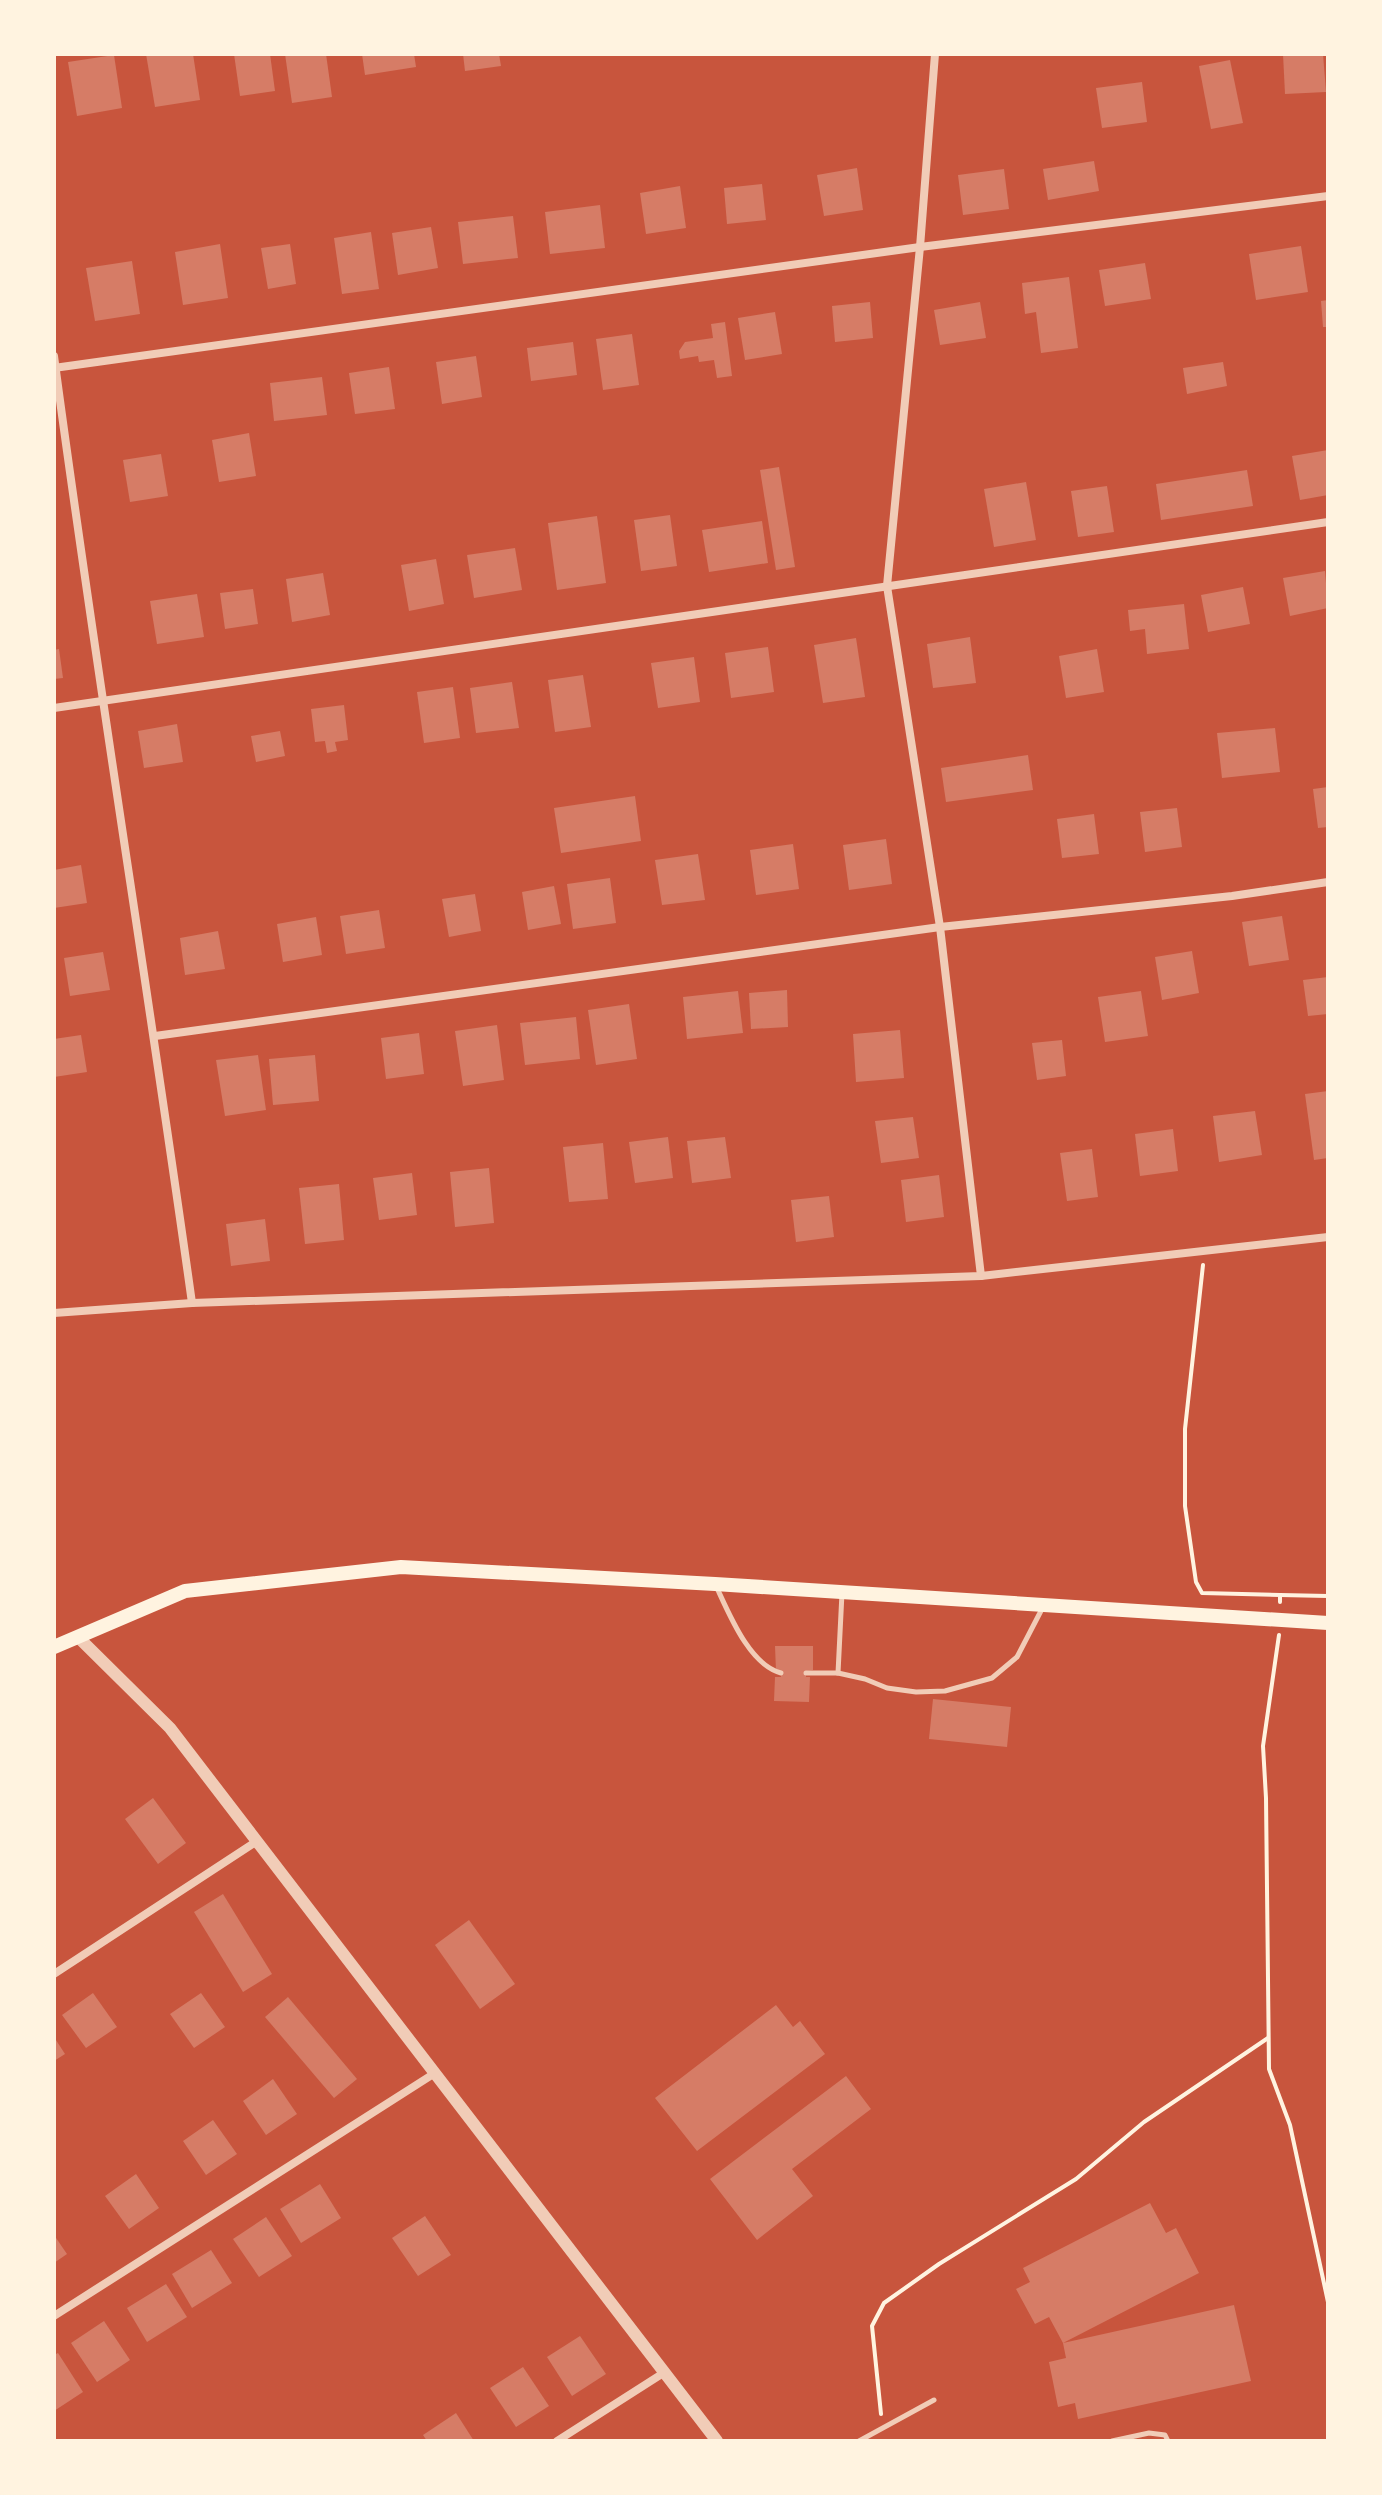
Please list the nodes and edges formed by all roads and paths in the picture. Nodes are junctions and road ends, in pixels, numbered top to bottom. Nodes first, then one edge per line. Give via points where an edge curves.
1 (935, 54) edge
2 (1328, 196) edge
3 (920, 247) junction
4 (54, 356) edge
5 (55, 368) edge
6 (1328, 522) edge
7 (887, 586) junction
8 (102, 702) junction
9 (54, 708) edge
10 (1328, 882) edge
11 (940, 927) junction
12 (155, 1036) junction
13 (1328, 1237) edge
14 (1205, 1251) junction
15 (981, 1276) junction
16 (192, 1303) junction
17 (54, 1313) edge
18 (715, 1584) junction
19 (842, 1592) junction
20 (1280, 1595) junction
21 (1328, 1596) edge
22 (1044, 1605) junction
23 (1280, 1620) junction
24 (1328, 1623) edge
25 (78, 1637) junction
26 (54, 1647) edge
27 (781, 1673) dead end
28 (806, 1673) dead end
29 (838, 1673) junction
30 (257, 1841) junction
31 (54, 1974) edge
32 (1268, 2038) junction
33 (435, 2073) junction
34 (1328, 2302) edge
35 (54, 2316) edge
36 (665, 2372) junction
37 (934, 2400) dead end
38 (883, 2428) junction
39 (557, 2441) edge
40 (717, 2441) edge
41 (859, 2441) edge
42 (1112, 2441) edge
43 (1168, 2441) edge

1 - 3 street
2 - 3 street
3 - 5 street
3 - 7 street
4 - 5 street
5 - 8 street
6 - 7 street
7 - 8 street
7 - 11 street
8 - 9 street
8 - 12 street
10 - 11 street
11 - 12 street
11 - 15 street
12 - 16 street
13 - 14 street
14 - 15 street
14 - 20 path via 1185,1429 1185,1506 1196,1582 1202,1593
15 - 16 street
16 - 17 street
18 - 19 main road
18 - 25 main road via 401,1567 185,1591
18 - 27 lane via 758,1661
19 - 22 main road
19 - 29 lane
20 - 21 path
20 - 23 path
22 - 23 main road
22 - 29 lane via 1017,1657 992,1678 945,1691 916,1692
23 - 24 main road
23 - 32 path via 1263,1746
25 - 26 main road
25 - 30 street via 170,1728
28 - 29 lane
30 - 31 street
30 - 33 street
32 - 34 path via 1269,2069 1290,2125
32 - 38 path via 1144,2122 1076,2179 884,2303 872,2326
33 - 35 street
33 - 36 street
36 - 39 street
36 - 40 street
37 - 38 lane
38 - 41 lane
42 - 43 lane via 1149,2433 1165,2435

